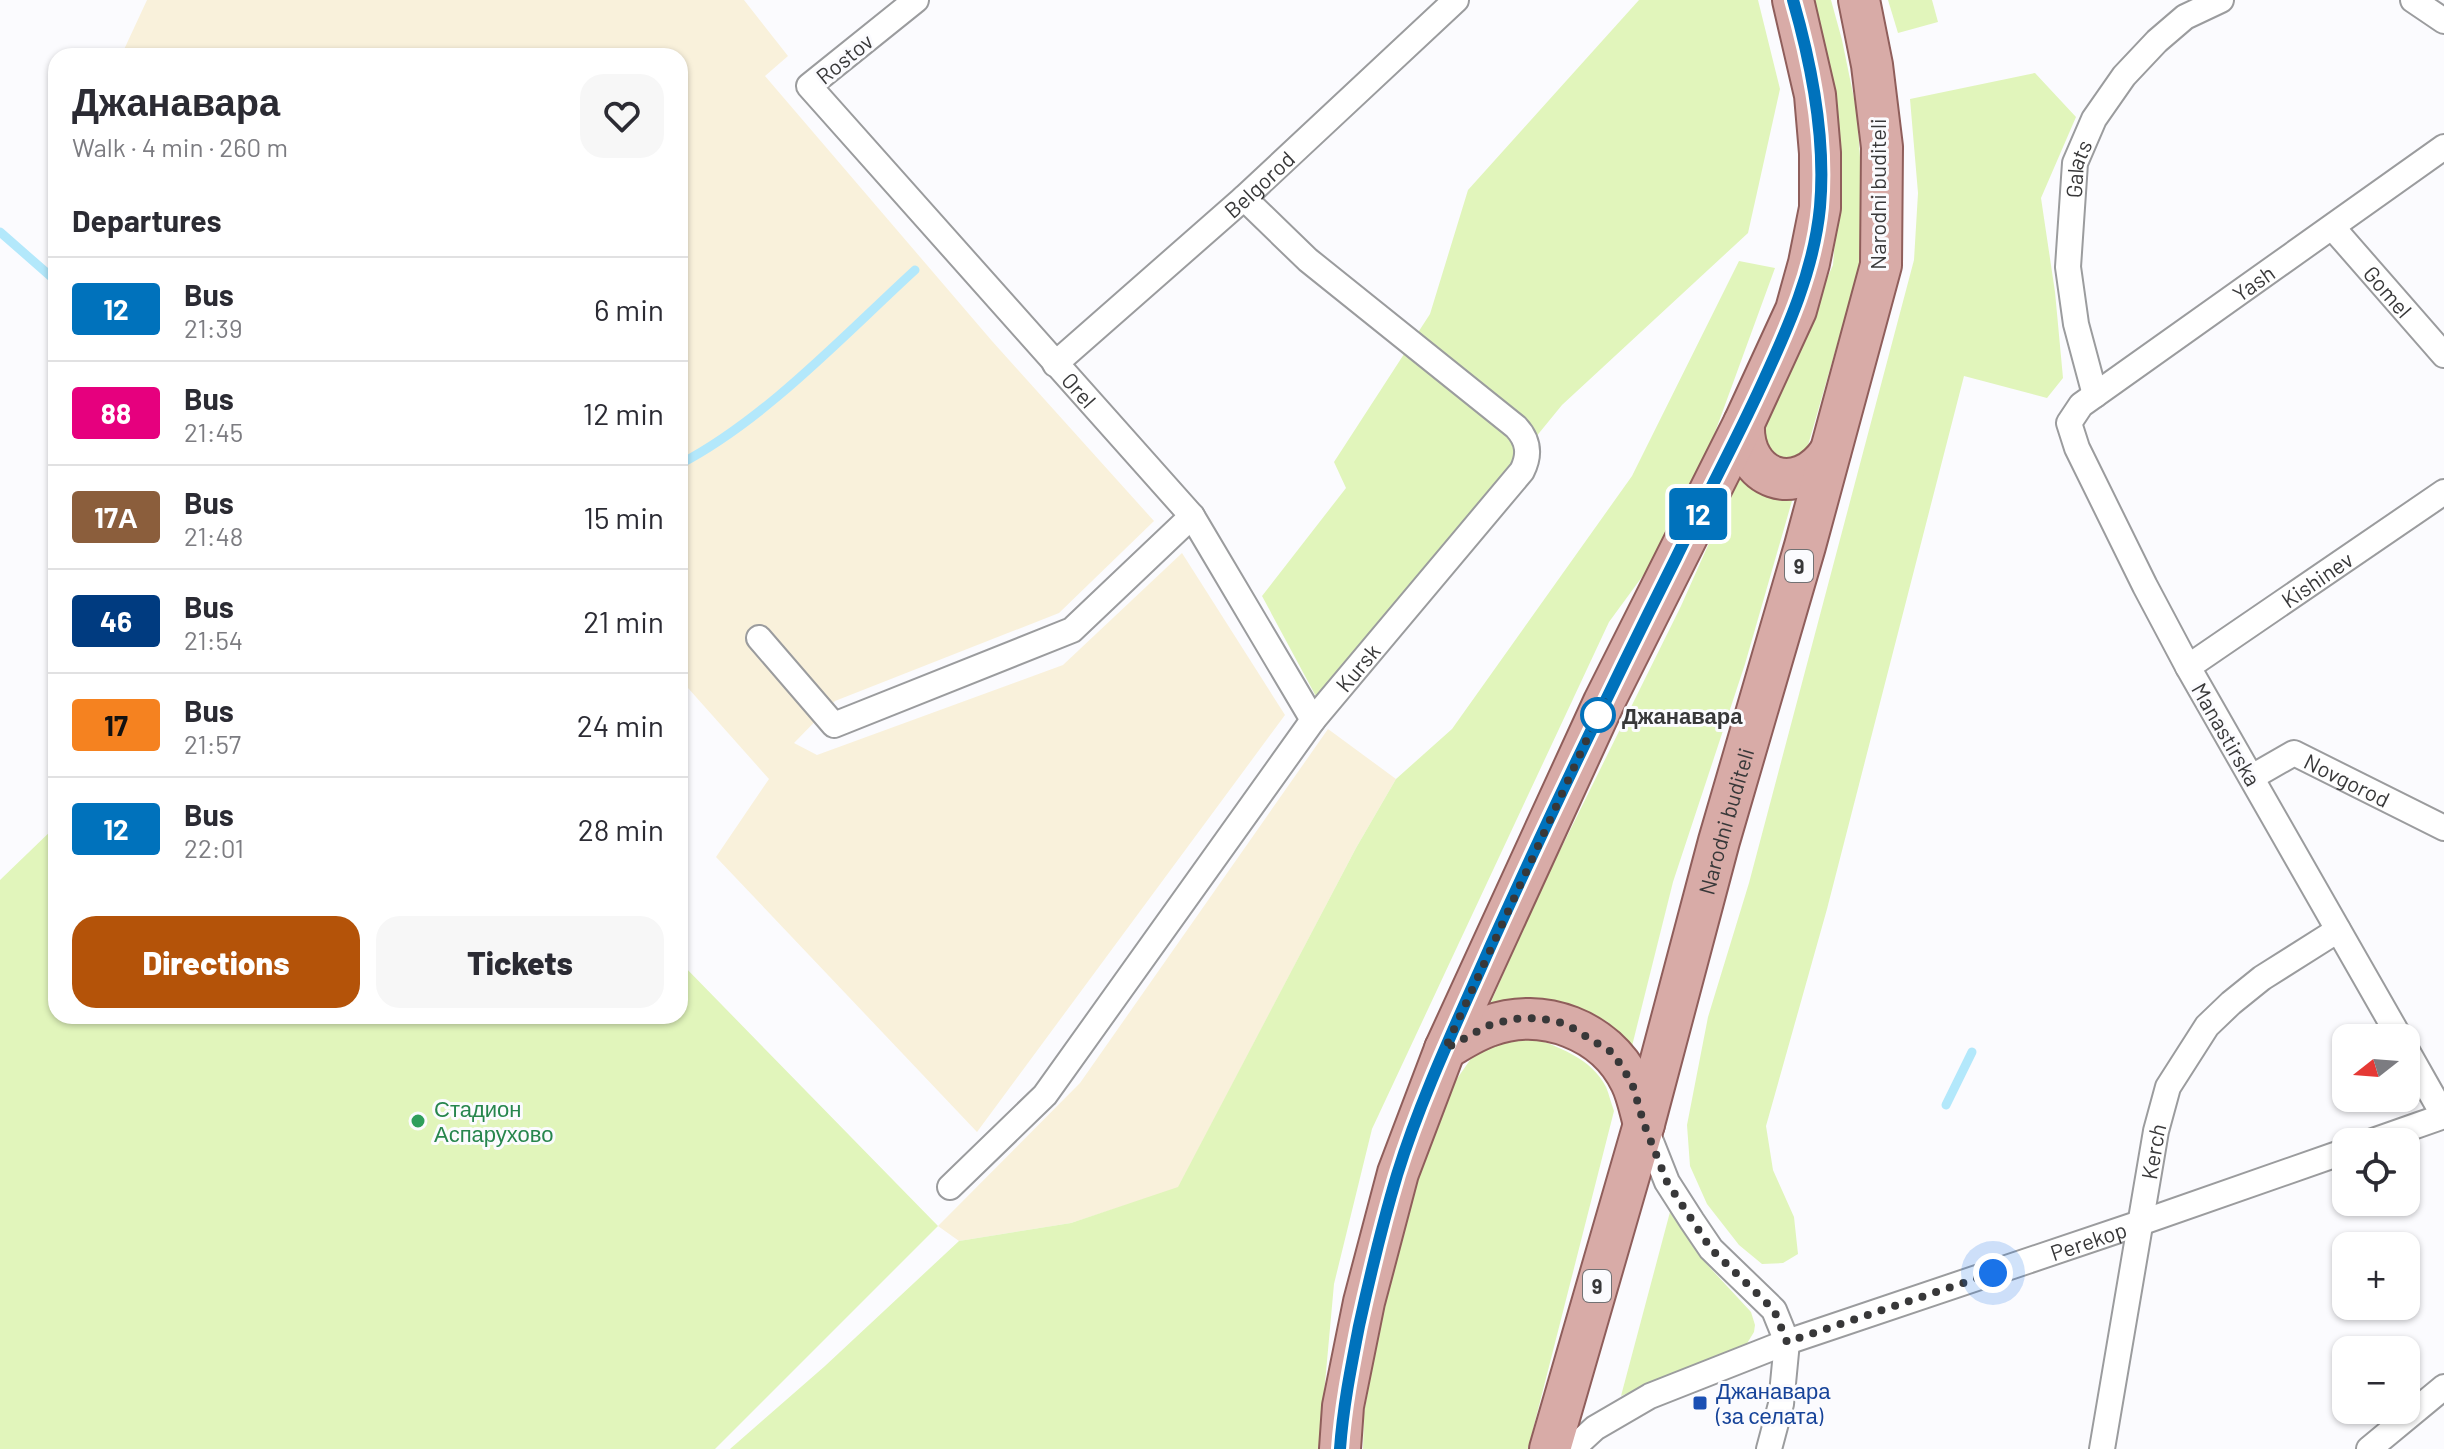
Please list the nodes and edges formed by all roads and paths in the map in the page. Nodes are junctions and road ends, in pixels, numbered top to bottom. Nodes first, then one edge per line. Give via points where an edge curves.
1 (916, 0) edge
2 (1456, 0) edge
3 (1793, 0) edge
4 (1859, 0) edge
5 (2221, 0) edge
6 (2413, 0) edge
7 (2444, 21) edge
8 (809, 86) joint
9 (2444, 147) edge
10 (1244, 198) junction
11 (2333, 228) junction
12 (2444, 355) edge
13 (1055, 364) junction
14 (2095, 395) junction
15 (1744, 423) junction
16 (2069, 423) joint
17 (1830, 452) junction
18 (2444, 492) edge
19 (1192, 516) junction
20 (759, 638) dead end
21 (2188, 667) junction
22 (1313, 720) junction
23 (2252, 777) junction
24 (2443, 826) edge
25 (2338, 930) junction
26 (2392, 1024) edge
27 (1445, 1049) junction
28 (2420, 1074) edge
29 (2444, 1116) edge
30 (1644, 1124) junction
31 (2410, 1128) edge
32 (2332, 1156) edge
33 (950, 1187) dead end
34 (2140, 1223) junction
35 (1787, 1342) junction
36 (2444, 1387) edge
37 (1340, 1449) edge
38 (1550, 1449) edge
39 (1572, 1449) edge
40 (1769, 1449) edge
41 (2102, 1449) edge
42 (2369, 1449) edge

1 - 8 street, Rostov
2 - 10 street, Belgorod
3 - 15 main road via 1815,95 1820,208 1796,310
4 - 17 main road, Narodni buditeli / 9 via 1882,147 1881,265
5 - 14 street, Galats via 2185,17 2124,76 2094,119 2075,163 2068,267
6 - 7 street
8 - 13 street, Orel
9 - 11 street, Yash
10 - 13 street, Belgorod
10 - 22 street, Kursk via 1308,260 1516,427 1528,453 1522,471
11 - 12 street, Gomel
11 - 14 street, Yash
13 - 19 street, Orel
14 - 16 street, Yash
15 - 17 main road via 1745,449 1763,471 1776,477 1809,474
15 - 27 main road via 1604,702
16 - 21 street, Manastirska
17 - 30 main road, Narodni buditeli / 9
18 - 21 street, Kishinev
19 - 20 street via 1072,630 834,725
19 - 22 street, Orel
21 - 23 street, Manastirska
22 - 33 street, Kursk via 1045,1095
23 - 24 street, Novgorod via 2294,753
23 - 25 street, Manastirska
25 - 26 street, Manastirska
25 - 34 street, Kerch via 2262,978 2207,1026 2168,1087
27 - 30 main road via 1512,1019 1566,1024 1613,1053 1632,1083
27 - 37 main road via 1394,1187 1361,1317
28 - 29 street
29 - 31 street
30 - 35 street via 1667,1182 1692,1221 1711,1249 1774,1310
30 - 38 main road, Narodni buditeli / 9
32 - 34 street, Perekop
34 - 35 street, Perekop
34 - 41 street, Kerch
35 - 39 street, Perekop via 1650,1396 1595,1428
35 - 40 street via 1781,1404
36 - 42 street

